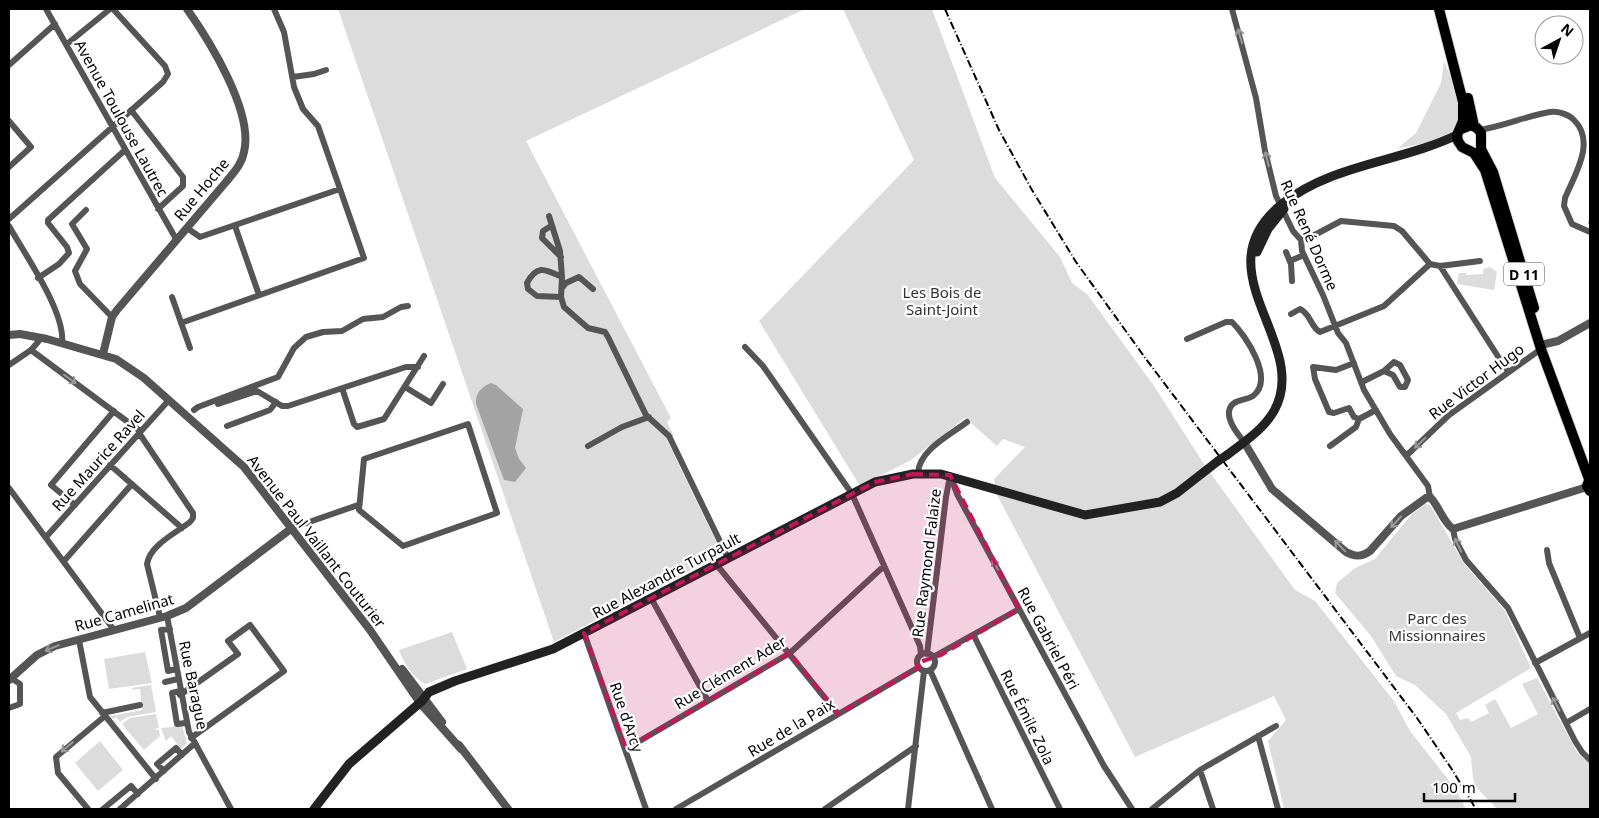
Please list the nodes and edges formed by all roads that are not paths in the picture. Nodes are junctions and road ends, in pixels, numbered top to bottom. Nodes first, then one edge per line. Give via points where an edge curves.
1 (46, 9) edge
2 (112, 9) edge
3 (186, 9) edge
4 (274, 9) edge
5 (1232, 9) edge
6 (1440, 9) edge
7 (54, 24) junction
8 (67, 44) junction
9 (9, 65) edge
10 (326, 70) dead end
11 (293, 77) junction
12 (131, 110) junction
13 (9, 121) edge
14 (113, 127) junction
15 (1459, 132) junction
16 (1479, 134) junction
17 (1465, 148) junction
18 (125, 150) junction
19 (9, 167) edge
20 (340, 188) junction
21 (1282, 207) junction
22 (158, 209) junction
23 (86, 210) dead end
24 (548, 216) dead end
25 (9, 219) edge
26 (9, 226) edge
27 (235, 226) junction
28 (551, 226) junction
29 (187, 228) junction
30 (1590, 232) edge
31 (176, 239) junction
32 (1301, 240) junction
33 (1286, 252) dead end
34 (1304, 255) junction
35 (561, 257) junction
36 (1290, 261) junction
37 (1480, 261) dead end
38 (1430, 264) junction
39 (1440, 266) junction
40 (562, 277) junction
41 (38, 278) junction
42 (1292, 280) dead end
43 (561, 289) junction
44 (593, 289) dead end
45 (259, 295) junction
46 (172, 297) dead end
47 (561, 297) junction
48 (408, 306) dead end
49 (1291, 314) dead end
50 (112, 317) junction
51 (181, 323) junction
52 (1590, 324) edge
53 (1336, 326) junction
54 (9, 335) edge
55 (1187, 339) dead end
56 (38, 342) junction
57 (62, 344) junction
58 (745, 347) dead end
59 (1543, 347) junction
60 (190, 348) dead end
61 (31, 350) junction
62 (103, 354) junction
63 (424, 356) dead end
64 (1354, 363) junction
65 (9, 365) edge
66 (418, 367) junction
67 (1384, 372) dead end
68 (1508, 372) junction
69 (1362, 382) junction
70 (443, 384) dead end
71 (405, 387) junction
72 (342, 388) junction
73 (169, 400) junction
74 (276, 402) junction
75 (194, 410) junction
76 (1376, 410) junction
77 (114, 412) junction
78 (188, 417) junction
79 (649, 417) junction
80 (1359, 419) junction
81 (967, 422) dead end
82 (227, 426) dead end
83 (140, 432) junction
84 (1244, 442) junction
85 (588, 446) dead end
86 (1330, 446) dead end
87 (1406, 456) junction
88 (110, 465) junction
89 (918, 474) junction
90 (950, 475) junction
91 (1589, 481) edge
92 (132, 484) junction
93 (9, 488) edge
94 (852, 494) junction
95 (1430, 497) junction
96 (75, 505) junction
97 (358, 506) junction
98 (182, 528) junction
99 (292, 528) junction
100 (1453, 529) junction
101 (46, 537) junction
102 (1547, 550) dead end
103 (728, 558) junction
104 (64, 561) junction
105 (716, 564) junction
106 (884, 566) junction
107 (652, 598) junction
108 (1019, 609) junction
109 (163, 617) junction
110 (114, 630) junction
111 (584, 633) junction
112 (1590, 633) edge
113 (974, 636) junction
114 (1580, 638) junction
115 (79, 640) junction
116 (790, 653) junction
117 (924, 654) junction
118 (933, 657) junction
119 (1535, 664) junction
120 (924, 669) junction
121 (10, 679) edge
122 (178, 679) junction
123 (165, 682) dead end
124 (180, 693) junction
125 (422, 700) junction
126 (708, 701) junction
127 (140, 705) dead end
128 (9, 708) edge
129 (1590, 709) edge
130 (104, 714) junction
131 (838, 714) junction
132 (395, 723) junction
133 (1566, 723) junction
134 (1276, 726) dead end
135 (1258, 736) junction
136 (193, 741) junction
137 (916, 746) junction
138 (626, 749) junction
139 (1590, 760) edge
140 (1200, 770) junction
141 (156, 779) junction
142 (138, 794) junction
143 (88, 809) edge
144 (104, 809) edge
145 (120, 809) edge
146 (231, 809) edge
147 (308, 809) edge
148 (314, 809) edge
149 (508, 809) edge
150 (646, 809) edge
151 (676, 809) edge
152 (825, 809) edge
153 (908, 809) edge
154 (992, 809) edge
155 (1060, 809) edge
156 (1132, 809) edge
157 (1152, 809) edge
158 (1213, 809) edge
159 (1278, 809) edge

1 - 7 street, Avenue Toulouse Lautrec
2 - 8 street
2 - 12 street via 165,66 168,74
3 - 29 street, Rue Hoche via 210,43 224,71 239,108 246,141 238,167
4 - 11 street via 284,32
21 -> 5 street, Rue René Dorme via 1276,196 1256,98
6 - 15 main road, D 11 via 1463,102
6 - 16 main road, D 11
7 - 8 street, Avenue Toulouse Lautrec
7 - 9 street
8 - 14 street, Avenue Toulouse Lautrec
10 - 11 street
11 - 20 street via 303,109 318,126
12 - 14 street
12 - 22 street via 183,177 183,186
13 - 19 street via 31,147
14 - 18 street, Avenue Toulouse Lautrec
14 - 25 street
15 - 16 main road via 1467,125
15 - 17 main road via 1458,142
15 - 21 main road via 1346,171 1308,188
16 - 17 main road via 1475,148
16 - 30 street via 1551,112 1571,117 1579,125 1585,147 1564,206 1572,224
16 - 59 main road, D 11
17 - 21 main road via 1453,144 1438,146 1376,166 1310,192
17 - 59 main road, D 11 via 1474,153 1485,170
18 - 22 street, Avenue Toulouse Lautrec
18 - 41 street via 48,220 68,247 69,254
20 - 27 street
20 - 45 street via 364,258
21 - 32 street, Rue René Dorme
21 - 84 main road, Rue Alexandre Turpault via 1263,224 1250,259 1250,276 1275,347 1282,383 1274,411 1262,428
22 - 31 street, Avenue Toulouse Lautrec
23 - 50 street via 72,224 86,249 74,271 80,284
24 - 28 street
26 - 41 street
27 - 29 street via 200,237
27 - 45 street
28 - 35 street
28 - 35 street via 543,231 542,238
29 - 31 street, Rue Hoche
31 - 50 street, Rue Hoche
32 - 34 street, Rue René Dorme
32 - 38 street via 1341,221 1394,226
33 - 36 street
34 - 36 street
34 - 53 street, Rue René Dorme
35 - 40 street
36 - 42 street
37 - 39 street
38 - 39 street
38 - 53 street via 1384,306
39 - 68 street
40 - 43 street
40 - 47 street via 540,269 527,283 528,289 537,296
41 - 57 street via 57,313
43 - 44 street via 579,277
43 - 47 street
45 - 51 street
46 - 51 street
47 - 79 street via 564,307 588,328 605,332
48 - 75 street via 382,317 363,319 342,331 314,333 300,342 278,377
49 - 53 street via 1303,310 1318,332
50 - 62 street, Rue Hoche
51 - 60 street
52 - 59 street, Rue Victor Hugo
53 - 64 street, Rue René Dorme
54 - 56 street, Avenue Paul Vaillant Couturier
54 - 57 street, Avenue Paul Vaillant Couturier via 20,334
55 - 84 street via 1232,322 1253,350 1261,374 1260,388 1253,396 1234,402 1229,409 1234,427
56 - 57 street, Avenue Paul Vaillant Couturier
56 - 61 street
57 - 62 street, Avenue Paul Vaillant Couturier
58 - 94 street via 763,366
59 - 68 street, Rue Victor Hugo
59 - 91 main road, D 11
61 - 65 street
61 -> 77 street
62 - 73 street, Avenue Paul Vaillant Couturier via 130,368
63 - 66 street
64 - 69 street, Rue René Dorme
64 - 80 street via 1336,370 1313,367 1313,371 1329,412 1349,408
66 - 71 street
66 - 72 street via 406,366
67 - 69 street
68 -> 87 street, Rue Victor Hugo via 1449,415
69 - 76 street, Rue René Dorme
70 - 71 street via 431,403
71 - 72 street via 387,416 362,427 354,424
72 - 74 street via 288,406
73 - 78 street, Avenue Paul Vaillant Couturier
73 - 83 street, Rue Maurice Ravel
74 - 75 street via 257,391
74 - 82 street via 270,410
75 - 78 street
76 - 80 street
76 - 87 street, Rue René Dorme
77 - 83 street
77 - 96 street via 52,485
78 - 99 street, Avenue Paul Vaillant Couturier via 244,467
79 - 85 street via 622,427
79 - 103 street via 669,436
80 - 86 street via 1356,427
81 - 89 street via 923,456
83 - 88 street, Rue Maurice Ravel
83 - 98 street via 193,513 193,518
84 - 90 main road, Rue Alexandre Turpault, bridge via 1177,493 1160,502 1085,515
95 -> 84 street via 1401,516 1365,555 1357,556 1346,552 1272,489
87 - 95 street, Rue René Dorme via 1428,486
88 - 92 street
88 - 96 street, Rue Maurice Ravel
89 - 90 main road, Rue Alexandre Turpault
89 - 94 main road, Rue Alexandre Turpault via 891,477
108 -> 90 street, Rue Gabriel Péri
90 - 117 street, Rue Raymond Falaize
91 - 100 street
92 - 98 street
92 - 104 street
93 - 101 street
94 - 103 main road, Rue Alexandre Turpault
94 - 106 street
95 - 100 street
96 - 101 street, Rue Maurice Ravel
97 - 97 street via 402,546 497,513 468,424 364,459
97 - 99 street
98 - 109 street, Rue Barague via 148,557 147,564
99 - 109 street, Rue Camelinat via 186,608
99 - 125 street, Avenue Paul Vaillant Couturier
119 -> 100 street via 1508,608 1466,560
101 - 104 street
102 - 114 street via 1548,563
103 - 105 main road, Rue Alexandre Turpault
104 - 110 street
105 - 107 main road, Rue Alexandre Turpault
105 - 116 street
106 - 116 street, Rue Clément Ader
106 - 117 street
107 - 111 main road, Rue Alexandre Turpault
107 - 126 street
108 - 113 street
108 - 156 street, Rue Gabriel Péri via 1104,766
109 - 110 street, Rue Camelinat
109 - 122 street, Rue Barague via 170,629
110 - 115 street, Rue Camelinat
111 - 125 main road, Rue Alexandre Turpault via 553,649 447,684
111 - 138 street, Rue d'Arcy
112 - 114 street
113 - 118 street
113 - 155 street, Rue Émile Zola
114 - 119 street
115 -> 121 street, Rue Camelinat via 37,655
115 - 130 street via 90,697
116 - 126 street, Rue Clément Ader
116 - 131 street
117 - 118 street
117 - 120 street, Rue Raymond Falaize via 918,659
118 - 120 street via 934,665
133 -> 119 street
120 - 131 street, Rue de la Paix
120 - 137 street
120 - 154 street
121 - 128 street via 20,684 20,704
122 - 123 street
122 - 124 street, Rue Barague
124 - 136 street, Rue Barague
124 - 136 street via 238,654 228,641 250,625 284,671
125 - 132 main road, Rue Alexandre Turpault
125 - 149 street, Avenue Paul Vaillant Couturier
126 - 138 street, Rue Clément Ader
127 - 130 street
129 - 133 street
130 - 141 street
130 -> 143 street via 56,757 58,773
131 - 151 street, Rue de la Paix
132 - 147 main road via 345,760
132 - 148 main road via 349,764
133 - 139 street
134 - 135 street
135 - 140 street
135 - 159 street
136 - 141 street
136 - 146 street, Rue Barague
137 - 152 street
137 - 153 street
138 - 150 street, Rue d'Arcy
140 - 157 street
140 - 158 street
141 - 142 street
142 - 144 street via 131,786
142 - 145 street

